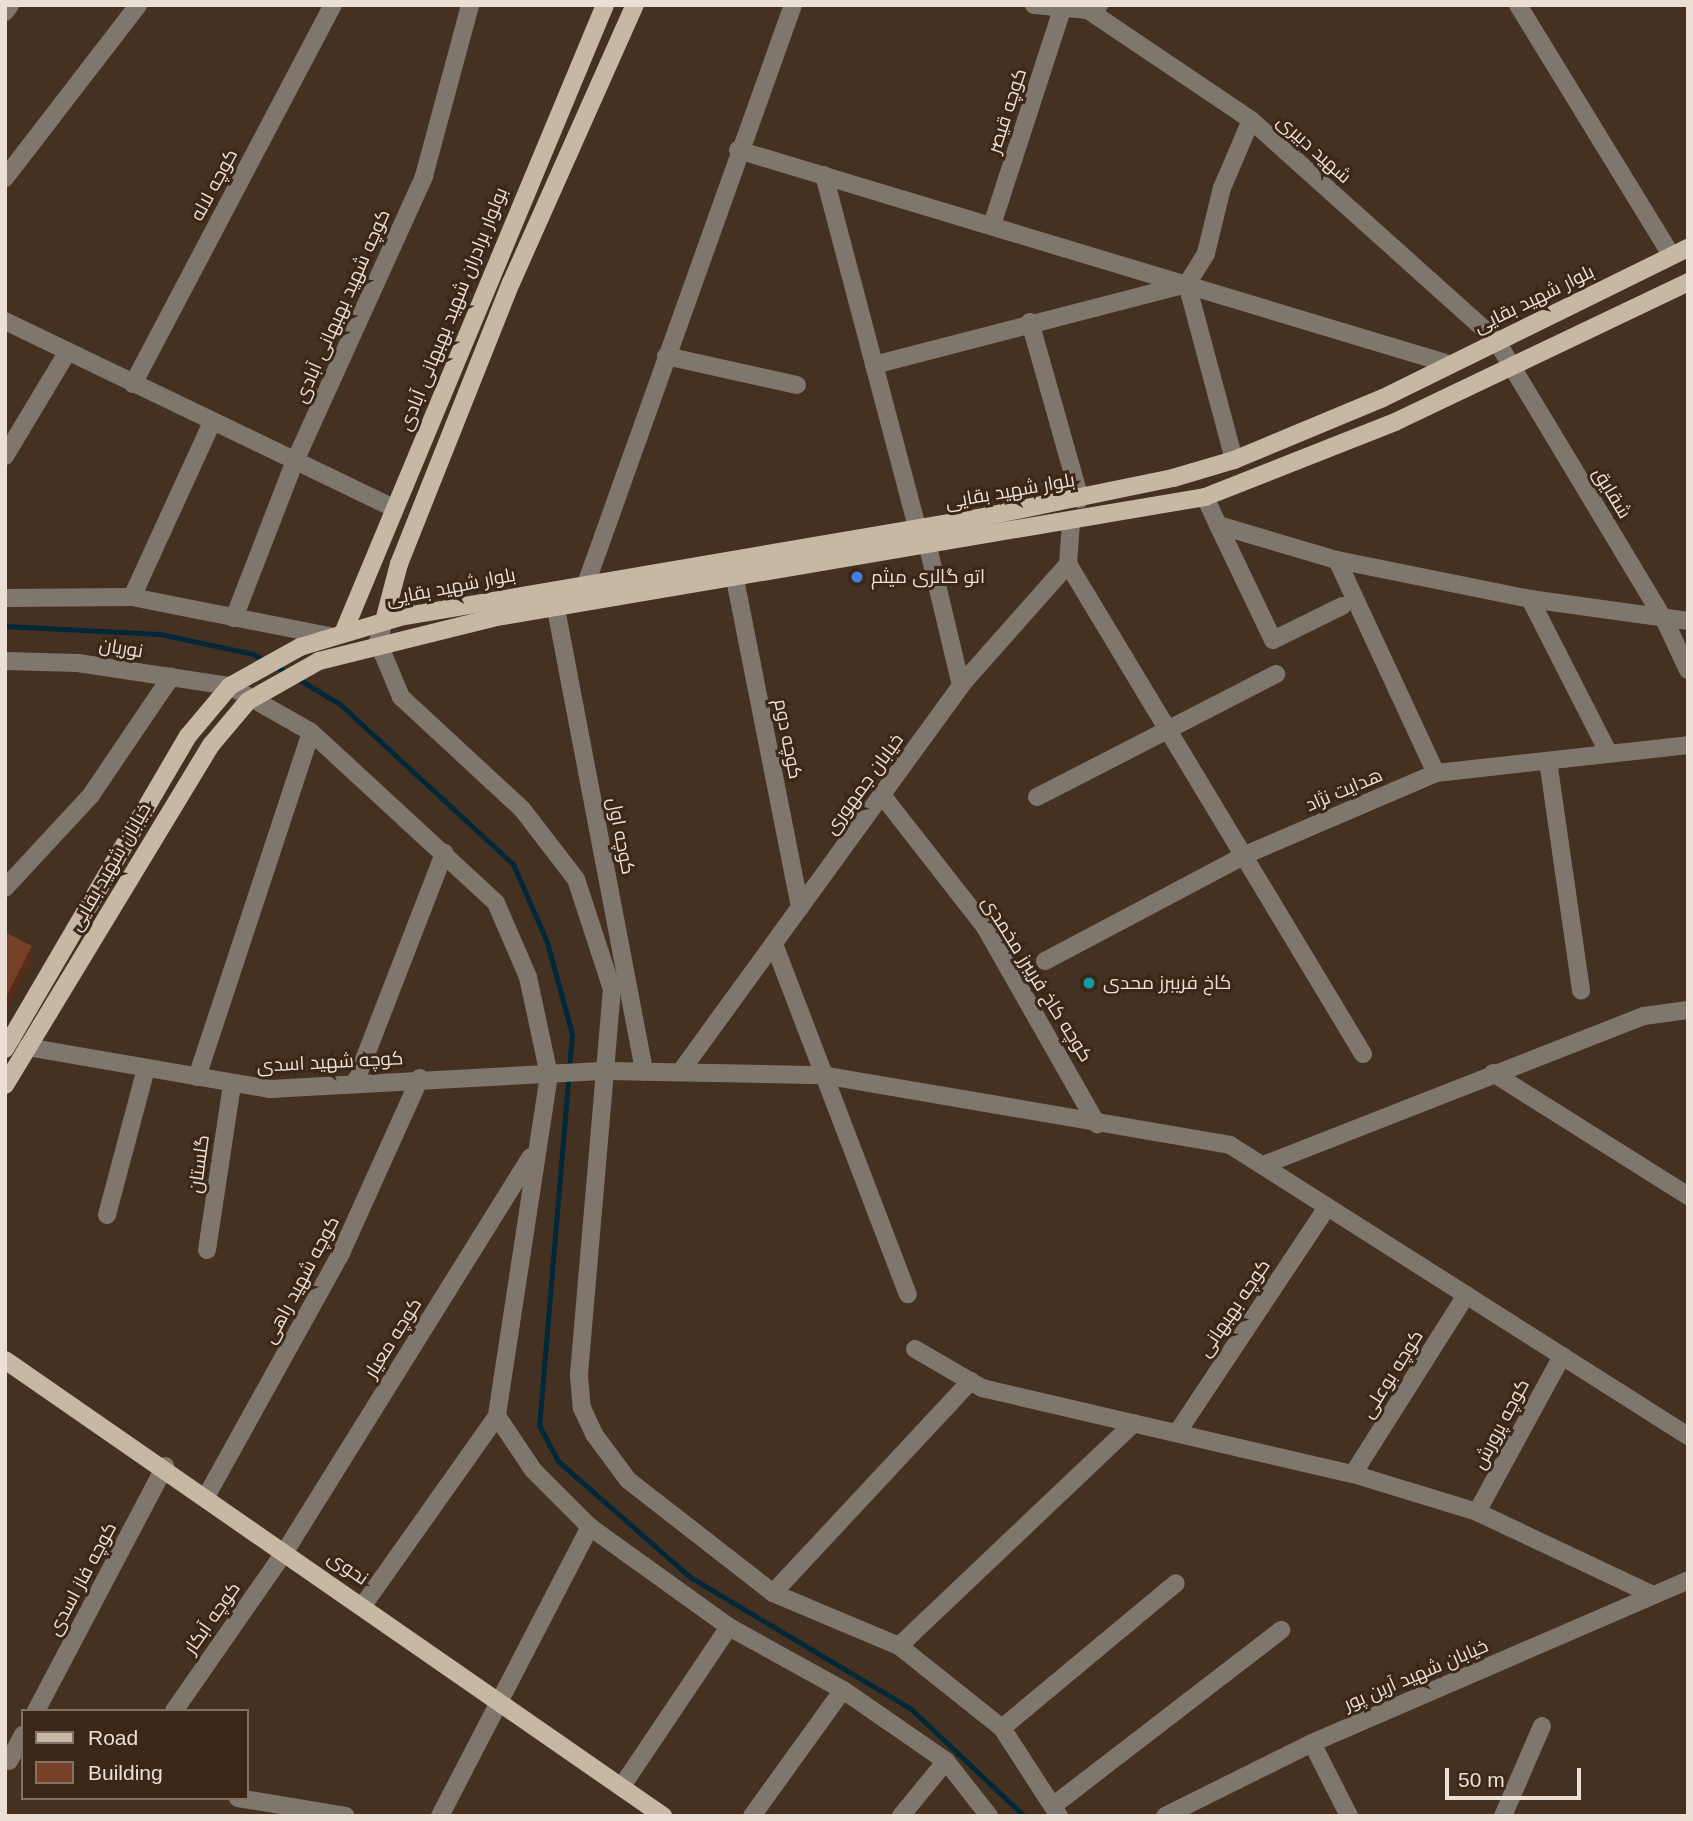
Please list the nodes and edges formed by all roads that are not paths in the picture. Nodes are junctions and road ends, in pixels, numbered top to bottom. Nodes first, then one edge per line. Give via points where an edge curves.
1 (10, 5) edge
2 (138, 5) edge
3 (333, 5) edge
4 (470, 5) edge
5 (605, 5) edge
6 (635, 5) edge
7 (793, 5) edge
8 (1034, 5) edge
9 (1518, 5) edge
10 (1094, 8) edge
11 (1062, 9) junction
12 (5, 12) edge
13 (1251, 120) junction
14 (738, 150) junction
15 (824, 175) junction
16 (5, 178) edge
17 (992, 225) junction
18 (1680, 252) edge
19 (1688, 282) edge
20 (1187, 284) junction
21 (5, 321) edge
22 (1030, 322) junction
23 (1496, 340) junction
24 (68, 351) junction
25 (666, 356) junction
26 (1449, 364) junction
27 (874, 365) junction
28 (1512, 368) junction
29 (133, 384) junction
30 (797, 385) dead end
31 (212, 422) junction
32 (5, 456) edge
33 (1234, 460) junction
34 (295, 461) junction
35 (1205, 497) junction
36 (1080, 499) junction
37 (394, 508) junction
38 (1071, 523) junction
39 (1218, 525) junction
40 (917, 528) junction
41 (928, 547) junction
42 (1337, 560) junction
43 (1068, 564) junction
44 (735, 579) junction
45 (586, 584) junction
46 (132, 597) junction
47 (5, 598) edge
48 (1530, 599) junction
49 (1342, 606) dead end
50 (556, 609) junction
51 (234, 618) junction
52 (384, 621) junction
53 (1665, 621) junction
54 (1688, 621) edge
55 (336, 634) junction
56 (378, 642) junction
57 (5, 661) edge
58 (1688, 670) edge
59 (1276, 674) dead end
60 (171, 677) junction
61 (961, 685) junction
62 (230, 686) junction
63 (271, 687) joint
64 (248, 701) junction
65 (1170, 729) junction
66 (311, 732) junction
67 (1688, 745) edge
68 (1609, 754) junction
69 (1548, 761) junction
70 (1436, 774) junction
71 (882, 795) junction
72 (1037, 797) dead end
73 (444, 853) junction
74 (1245, 855) junction
75 (5, 888) edge
76 (800, 908) junction
77 (774, 944) junction
78 (1045, 961) dead end
79 (1581, 991) dead end
80 (1688, 1010) edge
81 (6, 1044) edge
82 (27, 1047) junction
83 (1363, 1054) dead end
84 (146, 1068) junction
85 (607, 1071) junction
86 (681, 1071) junction
87 (644, 1072) junction
88 (1493, 1073) junction
89 (552, 1075) junction
90 (822, 1075) junction
91 (198, 1077) junction
92 (420, 1079) junction
93 (355, 1083) junction
94 (5, 1085) edge
95 (232, 1085) junction
96 (1097, 1124) junction
97 (537, 1148) junction
98 (1266, 1164) junction
99 (1688, 1196) edge
100 (1327, 1207) junction
101 (107, 1215) dead end
102 (208, 1251) dead end
103 (908, 1294) dead end
104 (1466, 1295) junction
105 (915, 1349) dead end
106 (1562, 1356) junction
107 (5, 1360) edge
108 (971, 1381) junction
109 (497, 1416) junction
110 (1133, 1423) junction
111 (1177, 1433) junction
112 (1688, 1436) edge
113 (165, 1466) junction
114 (1353, 1474) junction
115 (207, 1495) junction
116 (1477, 1512) junction
117 (590, 1527) junction
118 (286, 1550) junction
119 (1688, 1580) edge
120 (1176, 1583) dead end
121 (773, 1593) junction
122 (1653, 1595) junction
123 (363, 1604) junction
124 (729, 1626) junction
125 (1281, 1630) dead end
126 (899, 1646) junction
127 (843, 1690) junction
128 (505, 1701) junction
129 (37, 1709) edge
130 (174, 1709) edge
131 (1542, 1726) dead end
132 (1002, 1728) junction
133 (21, 1740) edge
134 (1312, 1743) junction
135 (12, 1761) edge
136 (946, 1761) junction
137 (624, 1783) junction
138 (248, 1800) edge
139 (1056, 1810) edge
140 (345, 1816) edge
141 (440, 1816) edge
142 (663, 1816) edge
143 (752, 1816) edge
144 (901, 1816) edge
145 (989, 1816) edge
146 (1166, 1816) edge
147 (1349, 1816) edge
148 (1503, 1816) edge

1 - 12 street
2 - 16 street
3 - 29 street, کوچه لاله
4 - 34 street, کوچه شهید بهبهانی آبادی via 424,176
5 - 37 main road, بولوار برادران شهید بهبهانی آبادی
6 - 52 main road via 511,283 399,564
7 - 14 street
8 - 11 street
9 - 18 street
10 - 11 street
10 - 13 street, شهید دبیری
11 - 17 street, کوچه قیصر
13 - 20 street via 1222,188 1206,253
13 - 23 street, شهید دبیری
14 - 15 street
14 - 25 street
15 - 17 street
15 - 27 street
17 - 20 street
18 - 23 main road, بلوار شهید بقایی
19 - 28 main road, بلوار شهید بقایی
20 - 22 street
20 - 26 street
20 - 33 street
21 - 24 street
22 - 27 street
22 - 36 street
23 - 26 main road, بلوار شهید بقایی
23 - 28 street, شقایق
24 - 29 street
24 - 32 street
25 - 30 street
25 - 45 street
26 - 33 main road, بلوار شهید بقایی
27 - 40 street
28 - 35 main road, بلوار شهید بقایی
28 - 53 street, شقایق
29 - 31 street
31 - 34 street
31 - 46 street
33 - 36 main road, بلوار شهید بقایی
34 - 37 street
34 - 51 street, کوچه شهید بهبهانی آبادی
35 - 38 main road, بلوار شهید بقایی
35 - 39 street
36 - 40 main road, بلوار شهید بقایی
37 - 55 main road, بولوار برادران شهید بهبهانی آبادی
38 - 41 main road, بلوار شهید بقایی
38 - 43 street
39 - 42 street
39 - 49 street via 1273,640
40 - 45 main road, بلوار شهید بقایی
41 - 44 main road, بلوار شهید بقایی
41 - 61 street
42 - 48 street
42 - 70 street
43 - 61 street, خیابان جمهوری
43 - 65 street
44 - 50 main road, بلوار شهید بقایی
44 - 76 street, کوچه دوم
45 - 52 main road, بلوار شهید بقایی
46 - 47 street
46 - 51 street
48 - 53 street
48 - 68 street
50 - 56 main road, بلوار شهید بقایی
50 - 87 street, کوچه اول
51 - 55 street
52 - 55 main road, بلوار شهید بقایی
52 - 56 street
53 - 54 street
53 - 58 street, شقایق
55 - 62 main road, بلوار شهید بقایی via 300,647
56 - 63 main road, بلوار شهید بقایی via 329,657
56 - 85 street via 401,697 522,809 576,879 612,989
57 - 60 street, نوریان
59 - 65 street
60 - 62 street, نوریان
60 - 75 street via 91,795
61 - 71 street, خیابان جمهوری
62 - 64 street
62 - 81 main road, خیابان شهید بقایی via 181,748
63 - 64 main road, خیابان شهید بقایی
64 - 66 street
64 - 82 main road, خیابان شهید بقایی via 172,802
65 - 72 street
65 - 74 street
66 - 73 street
66 - 91 street
67 - 68 street, هدایت نژاد
68 - 69 street, هدایت نژاد
69 - 70 street, هدایت نژاد
69 - 79 street
70 - 74 street, هدایت نژاد
71 - 76 street, خیابان جمهوری
71 - 96 street, کوچه کاخ فریبرز مخمدی via 985,927
73 - 89 street via 496,903 528,977
73 - 93 street
74 - 78 street, هدایت نژاد
74 - 83 street
76 - 77 street, خیابان جمهوری
77 - 86 street, خیابان جمهوری
77 - 90 street
80 - 88 street via 1644,1016
82 - 84 street, کوچه شهید اسدی
82 - 94 main road, خیابان شهید بقایی
84 - 91 street, کوچه شهید اسدی
84 - 101 street
85 - 87 street, کوچه شهید اسدی
85 - 89 street, کوچه شهید اسدی
85 - 121 street via 579,1376 582,1408 628,1480
86 - 87 street, کوچه شهید اسدی
86 - 90 street, کوچه شهید اسدی
88 - 98 street
88 - 99 street
89 - 92 street, کوچه شهید اسدی
89 - 97 street
90 - 96 street, کوچه شهید اسدی
90 - 103 street
91 - 95 street, کوچه شهید اسدی
92 - 93 street, کوچه شهید اسدی
92 - 115 street, کوچه شهید راهی via 341,1254
93 - 95 street, کوچه شهید اسدی via 270,1090
95 - 102 street, گلستان
96 - 98 street, کوچه شهید اسدی via 1230,1144
97 - 109 street
97 - 118 street, کوچه معیار
98 - 100 street, کوچه شهید اسدی
100 - 104 street, کوچه شهید اسدی
100 - 111 street, کوچه بهبهانی
104 - 106 street, کوچه شهید اسدی
104 - 114 street, کوچه بوعلی
105 - 108 street
106 - 112 street, کوچه شهید اسدی
106 - 116 street, کوچه پرورش
107 - 113 main road, نحوی
108 - 110 street
108 - 121 street
109 - 117 street via 533,1470
109 - 123 street
110 - 111 street
110 - 126 street
111 - 114 street
113 - 115 main road, نحوی
113 - 129 street, کوچه فاز اسدی
114 - 116 street
115 - 118 main road, نحوی
116 - 122 street
117 - 124 street
117 - 128 street
118 - 123 main road, نحوی
118 - 130 street, کوچه آبکار
119 - 122 street, خیابان شهید آرین پور
120 - 132 street
121 - 126 street
122 - 134 street, خیابان شهید آرین پور
123 - 128 main road, نحوی
124 - 127 street
124 - 137 street
125 - 139 street
126 - 132 street
127 - 136 street
127 - 143 street
128 - 137 main road, نحوی
128 - 141 street
131 - 148 street
132 - 139 street
133 - 135 street
134 - 146 street, خیابان شهید آرین پور
134 - 147 street
136 - 144 street
136 - 145 street
137 - 142 main road, نحوی
138 - 140 street

